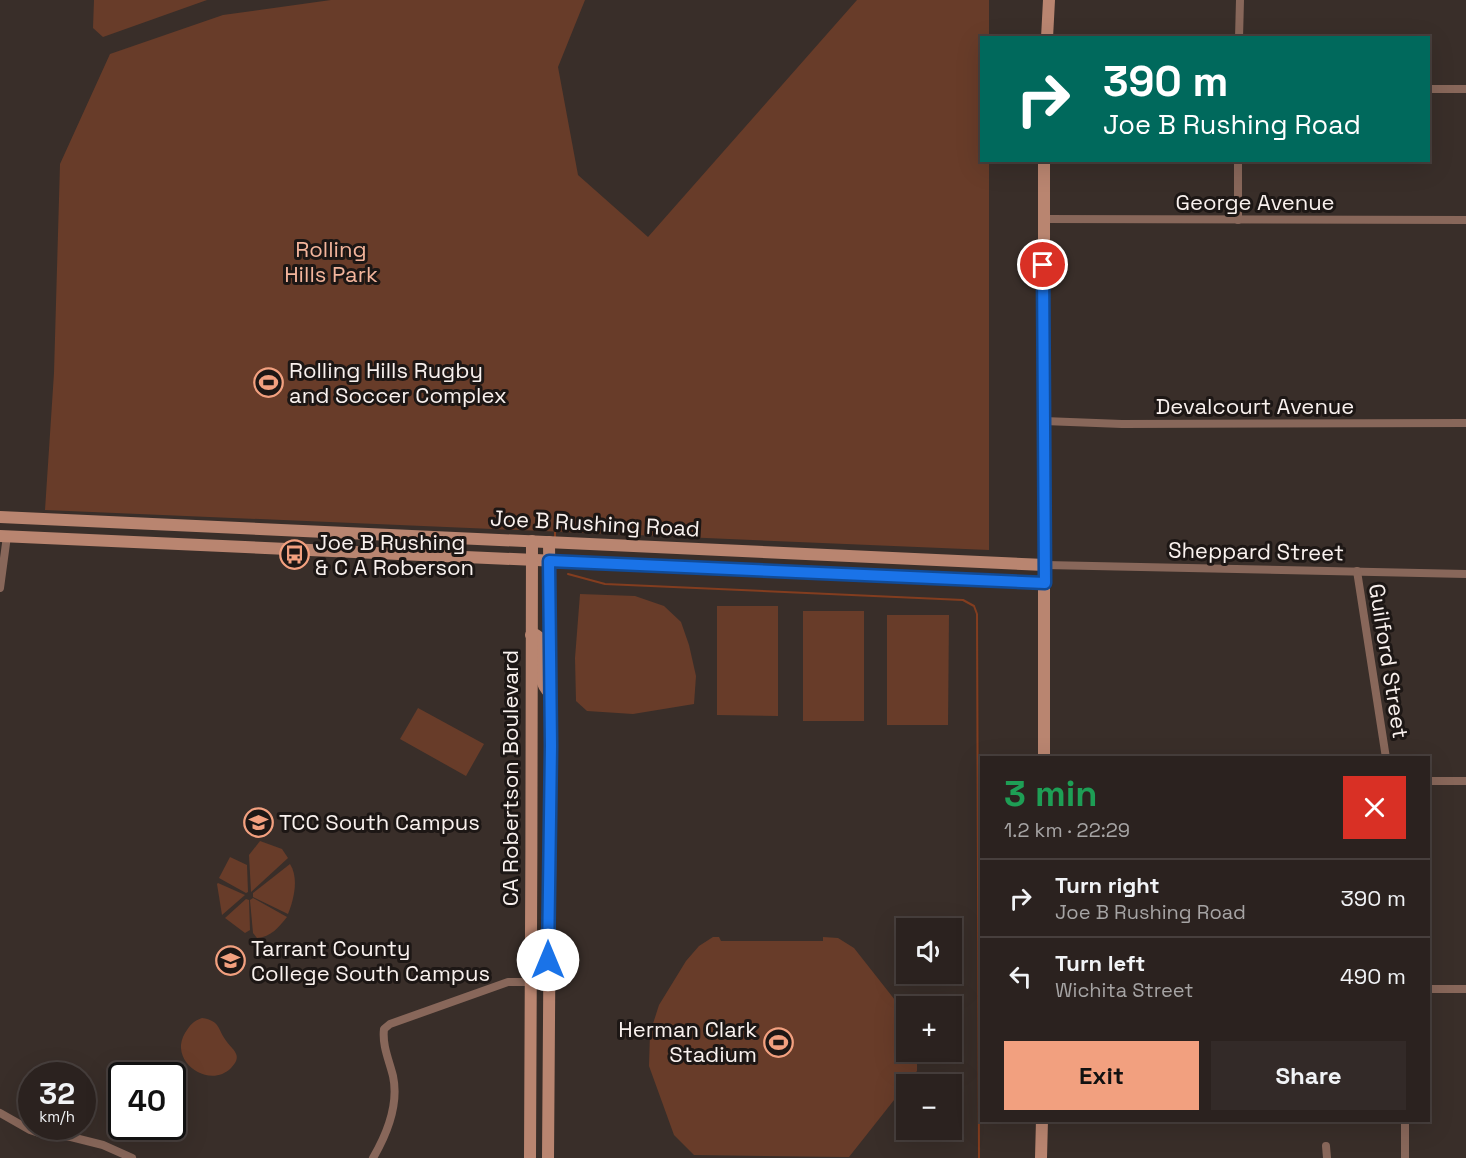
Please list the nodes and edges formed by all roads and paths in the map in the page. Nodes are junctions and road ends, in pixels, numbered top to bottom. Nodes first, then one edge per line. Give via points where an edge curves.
1 (1049, 0) edge
2 (1240, 0) edge
3 (1047, 36) edge
4 (1239, 36) edge
5 (1466, 88) edge
6 (1430, 89) edge
7 (1044, 162) edge
8 (1238, 162) edge
9 (1043, 219) junction
10 (1238, 220) junction
11 (1466, 220) edge
12 (1044, 421) junction
13 (1466, 423) edge
14 (4, 517) edge
15 (175, 526) junction
16 (313, 532) junction
17 (3, 536) edge
18 (531, 541) junction
19 (549, 542) junction
20 (174, 544) junction
21 (311, 550) junction
22 (531, 561) junction
23 (549, 561) junction
24 (1045, 566) junction
25 (1357, 571) junction
26 (1466, 574) edge
27 (1045, 583) junction
28 (0, 588) edge
29 (531, 635) junction
30 (550, 693) junction
31 (531, 746) junction
32 (551, 746) junction
33 (1044, 756) edge
34 (1386, 756) edge
35 (1430, 781) edge
36 (1466, 781) edge
37 (549, 844) junction
38 (533, 845) junction
39 (531, 982) junction
40 (548, 982) junction
41 (1430, 989) edge
42 (1466, 989) edge
43 (0, 1113) edge
44 (1042, 1122) edge
45 (1405, 1122) edge
46 (1326, 1146) dead end
47 (132, 1158) edge
48 (373, 1158) edge
49 (530, 1158) edge
50 (548, 1158) edge
51 (1041, 1158) edge
52 (1327, 1158) edge
53 (1405, 1158) edge

1 - 3 street
2 - 4 street
5 - 6 street
7 - 9 street
8 - 10 street
9 - 10 street, George Avenue
9 - 12 street
10 - 11 street, George Avenue
12 - 13 street, Devalcourt Avenue
12 - 24 street
14 - 15 street, Joe B Rushing Road
14 - 17 street
15 - 16 street, Joe B Rushing Road
15 - 20 street
16 - 18 street, Joe B Rushing Road
16 - 21 street
17 - 20 street, Joe B Rushing Road
17 - 28 street
18 - 19 street, Joe B Rushing Road
18 - 22 street, CA Robertson Boulevard
19 - 23 street, CA Robertson Boulevard
19 - 24 street, Joe B Rushing Road
20 - 21 street, Joe B Rushing Road
21 - 22 street, Joe B Rushing Road
22 - 23 street, Joe B Rushing Road
22 - 29 street, CA Robertson Boulevard
23 - 27 street, Joe B Rushing Road
23 - 30 street, CA Robertson Boulevard
24 - 25 street, Sheppard Street
24 - 27 street
25 - 26 street, Sheppard Street
25 - 34 street, Guilford Street
27 - 33 street
29 - 30 street via 540,638 541,681
29 - 31 street, CA Robertson Boulevard
30 - 32 street, CA Robertson Boulevard
31 - 32 street
31 - 38 street, CA Robertson Boulevard
32 - 37 street, CA Robertson Boulevard
35 - 36 street
37 - 38 street
37 - 40 street, CA Robertson Boulevard
38 - 39 street, CA Robertson Boulevard
39 - 40 street
39 - 48 street via 495,986 384,1029 382,1039 394,1094 391,1118
39 - 49 street, CA Robertson Boulevard
40 - 50 street, CA Robertson Boulevard
41 - 42 street
43 - 47 street via 42,1134 103,1145
44 - 51 street
45 - 53 street
46 - 52 street

